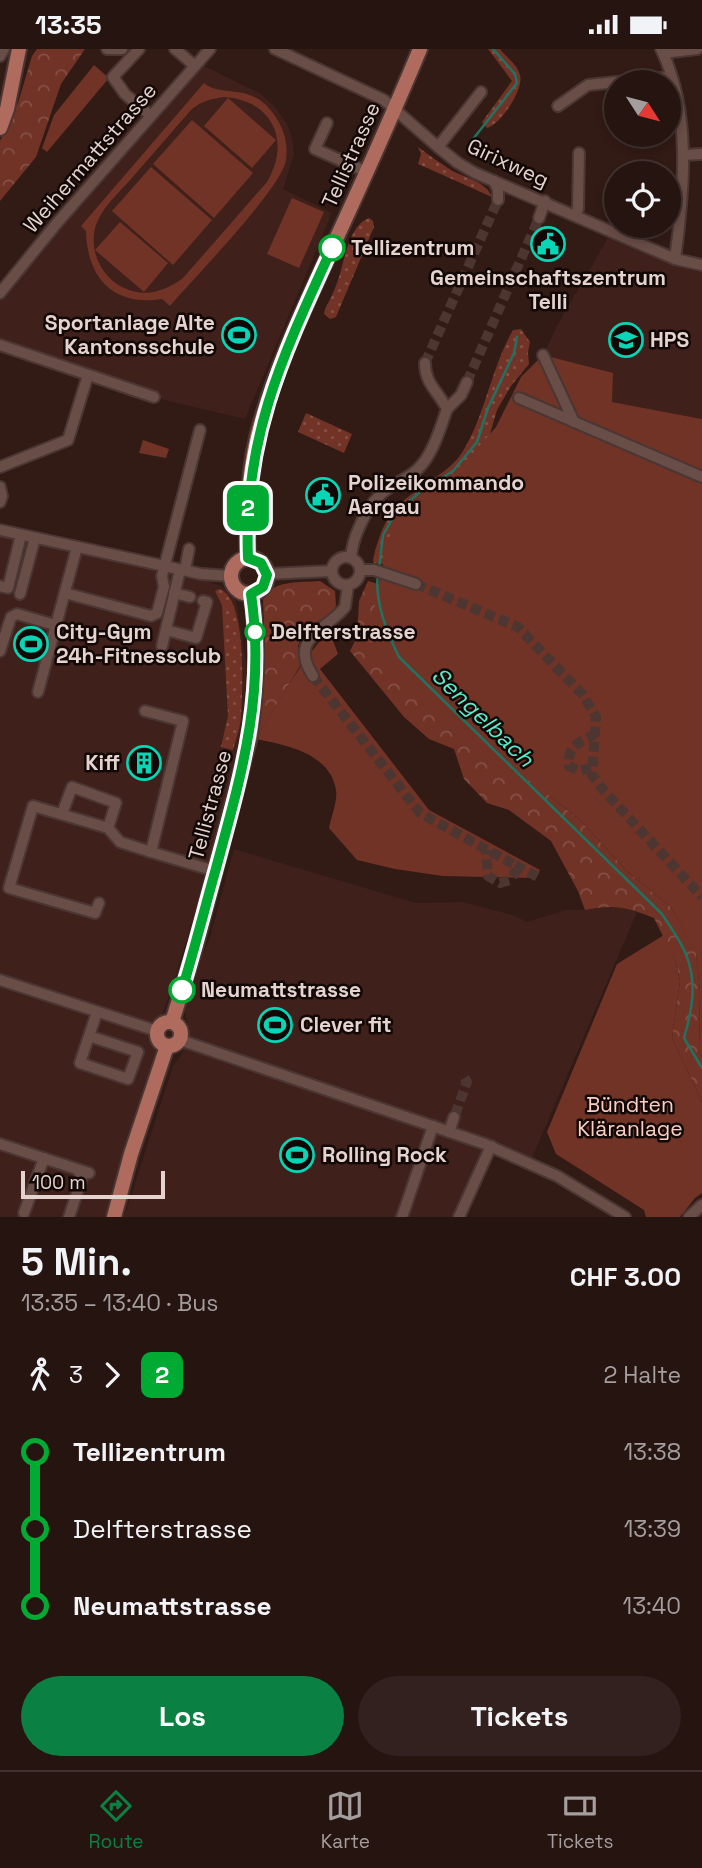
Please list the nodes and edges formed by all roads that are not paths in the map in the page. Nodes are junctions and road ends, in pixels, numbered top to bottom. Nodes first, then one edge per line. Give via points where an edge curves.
1 (107, 49) edge
2 (122, 49) edge
3 (139, 49) edge
4 (175, 49) edge
5 (275, 49) edge
6 (420, 49) edge
7 (697, 49) edge
8 (662, 51) edge
9 (7, 52) edge
10 (201, 55) edge
11 (669, 70) edge
12 (604, 83) edge
13 (481, 92) dead end
14 (4, 98) edge
15 (558, 106) dead end
16 (395, 110) junction
17 (151, 116) junction
18 (327, 123) dead end
19 (681, 123) edge
20 (0, 128) edge
21 (438, 148) junction
22 (579, 153) dead end
23 (702, 154) edge
24 (683, 155) junction
25 (367, 172) junction
26 (494, 181) junction
27 (498, 200) tunnel mouth
28 (545, 201) junction
29 (575, 215) junction
30 (539, 218) tunnel mouth
31 (675, 259) junction
32 (702, 265) edge
33 (0, 293) edge
34 (0, 345) edge
35 (543, 355) dead end
36 (425, 362) dead end
37 (88, 375) junction
38 (467, 382) tunnel mouth
39 (154, 397) dead end
40 (519, 398) dead end
41 (447, 409) junction
42 (574, 422) junction
43 (200, 430) dead end
44 (0, 467) edge
45 (702, 477) edge
46 (0, 487) edge
47 (0, 502) edge
48 (0, 530) edge
49 (21, 535) junction
50 (35, 538) junction
51 (77, 547) junction
52 (189, 549) dead end
53 (248, 558) junction
54 (351, 558) junction
55 (165, 566) junction
56 (182, 570) junction
57 (360, 570) junction
58 (332, 571) junction
59 (267, 575) junction
60 (231, 576) junction
61 (416, 583) tunnel mouth
62 (348, 585) junction
63 (0, 586) edge
64 (65, 593) junction
65 (174, 593) junction
66 (20, 594) dead end
67 (251, 594) junction
68 (190, 597) dead end
69 (203, 601) dead end
70 (55, 625) junction
71 (166, 630) junction
72 (162, 646) dead end
73 (0, 651) edge
74 (313, 676) tunnel mouth
75 (38, 692) dead end
76 (145, 711) dead end
77 (62, 814) junction
78 (107, 828) junction
79 (151, 852) junction
80 (215, 871) junction
81 (99, 903) dead end
82 (0, 981) edge
83 (97, 1012) junction
84 (172, 1022) junction
85 (157, 1031) junction
86 (89, 1036) junction
87 (174, 1043) junction
88 (454, 1117) tunnel mouth
89 (433, 1126) junction
90 (450, 1132) junction
91 (0, 1144) edge
92 (491, 1146) junction
93 (44, 1158) junction
94 (702, 1205) edge
95 (24, 1213) dead end
96 (69, 1217) edge
97 (114, 1217) edge
98 (402, 1217) edge
99 (458, 1217) edge
100 (625, 1217) edge
101 (689, 1217) edge

1 - 2 street
3 - 17 street via 113,78
4 - 10 street
5 - 16 street, Girixweg via 384,100
6 - 16 main road, Tellistrasse
7 - 8 street
8 - 11 street
9 - 14 main road
10 - 17 street, Weihermattstrasse
12 - 15 street via 588,85
13 - 21 street
14 - 20 main road
16 - 21 street, Girixweg
16 - 25 main road, Tellistrasse
17 - 33 street, Weihermattstrasse
18 - 25 street via 315,149
19 - 24 street
21 - 26 street, Girixweg
22 - 29 street
23 - 24 street
24 - 31 street via 683,201
25 - 53 main road, Tellistrasse via 272,387 250,479
26 - 27 street
26 - 28 street, Girixweg
28 - 29 street, Girixweg
28 - 30 street
29 - 31 street, Girixweg
31 - 32 street, Girixweg
34 - 37 street
35 - 42 street
36 - 41 street via 425,377
37 - 39 street
37 - 44 street via 68,440
38 - 41 street
40 - 42 street
41 - 54 street via 419,469 381,494 369,510
42 - 45 street
43 - 55 street
46 - 47 street
48 - 49 street
49 - 50 street
49 - 63 street via 8,588
50 - 51 street
50 - 66 street
51 - 55 street
51 - 64 street
52 - 56 street
53 - 59 main road via 261,563
53 - 60 main road via 235,566
54 - 57 street
54 - 58 street via 338,560
55 - 56 street
55 - 64 street via 164,587 154,616
56 - 60 street
56 - 65 street
57 - 61 street
57 - 62 street via 355,582
58 - 59 street
58 - 62 street via 336,582
59 - 67 main road via 263,587
60 - 67 main road via 239,591
62 - 74 street via 345,607 308,640 304,659
64 - 70 street
65 - 68 street
65 - 71 street
67 - 80 main road, Tellistrasse via 257,659 255,704
69 - 71 street via 196,638
70 - 73 street via 17,614 11,617
70 - 75 street
71 - 72 street
76 - 79 street via 183,721
77 - 78 street
77 - 78 street via 72,787 117,803
77 - 81 street via 33,806 9,888 95,913
78 - 79 street via 120,842
79 - 80 street
80 - 84 main road, Tellistrasse
82 - 83 street
83 - 85 street
83 - 86 street
84 - 85 main road
84 - 87 main road via 180,1027
85 - 87 main road via 160,1042
86 - 86 street via 79,1063 128,1079 138,1052
87 - 89 street
87 - 97 main road via 131,1154
88 - 90 street
89 - 90 street
89 - 98 street
90 - 92 street
91 - 93 street
92 - 99 street
92 - 100 street via 557,1176
93 - 95 street
93 - 96 street via 84,1171
94 - 101 street

